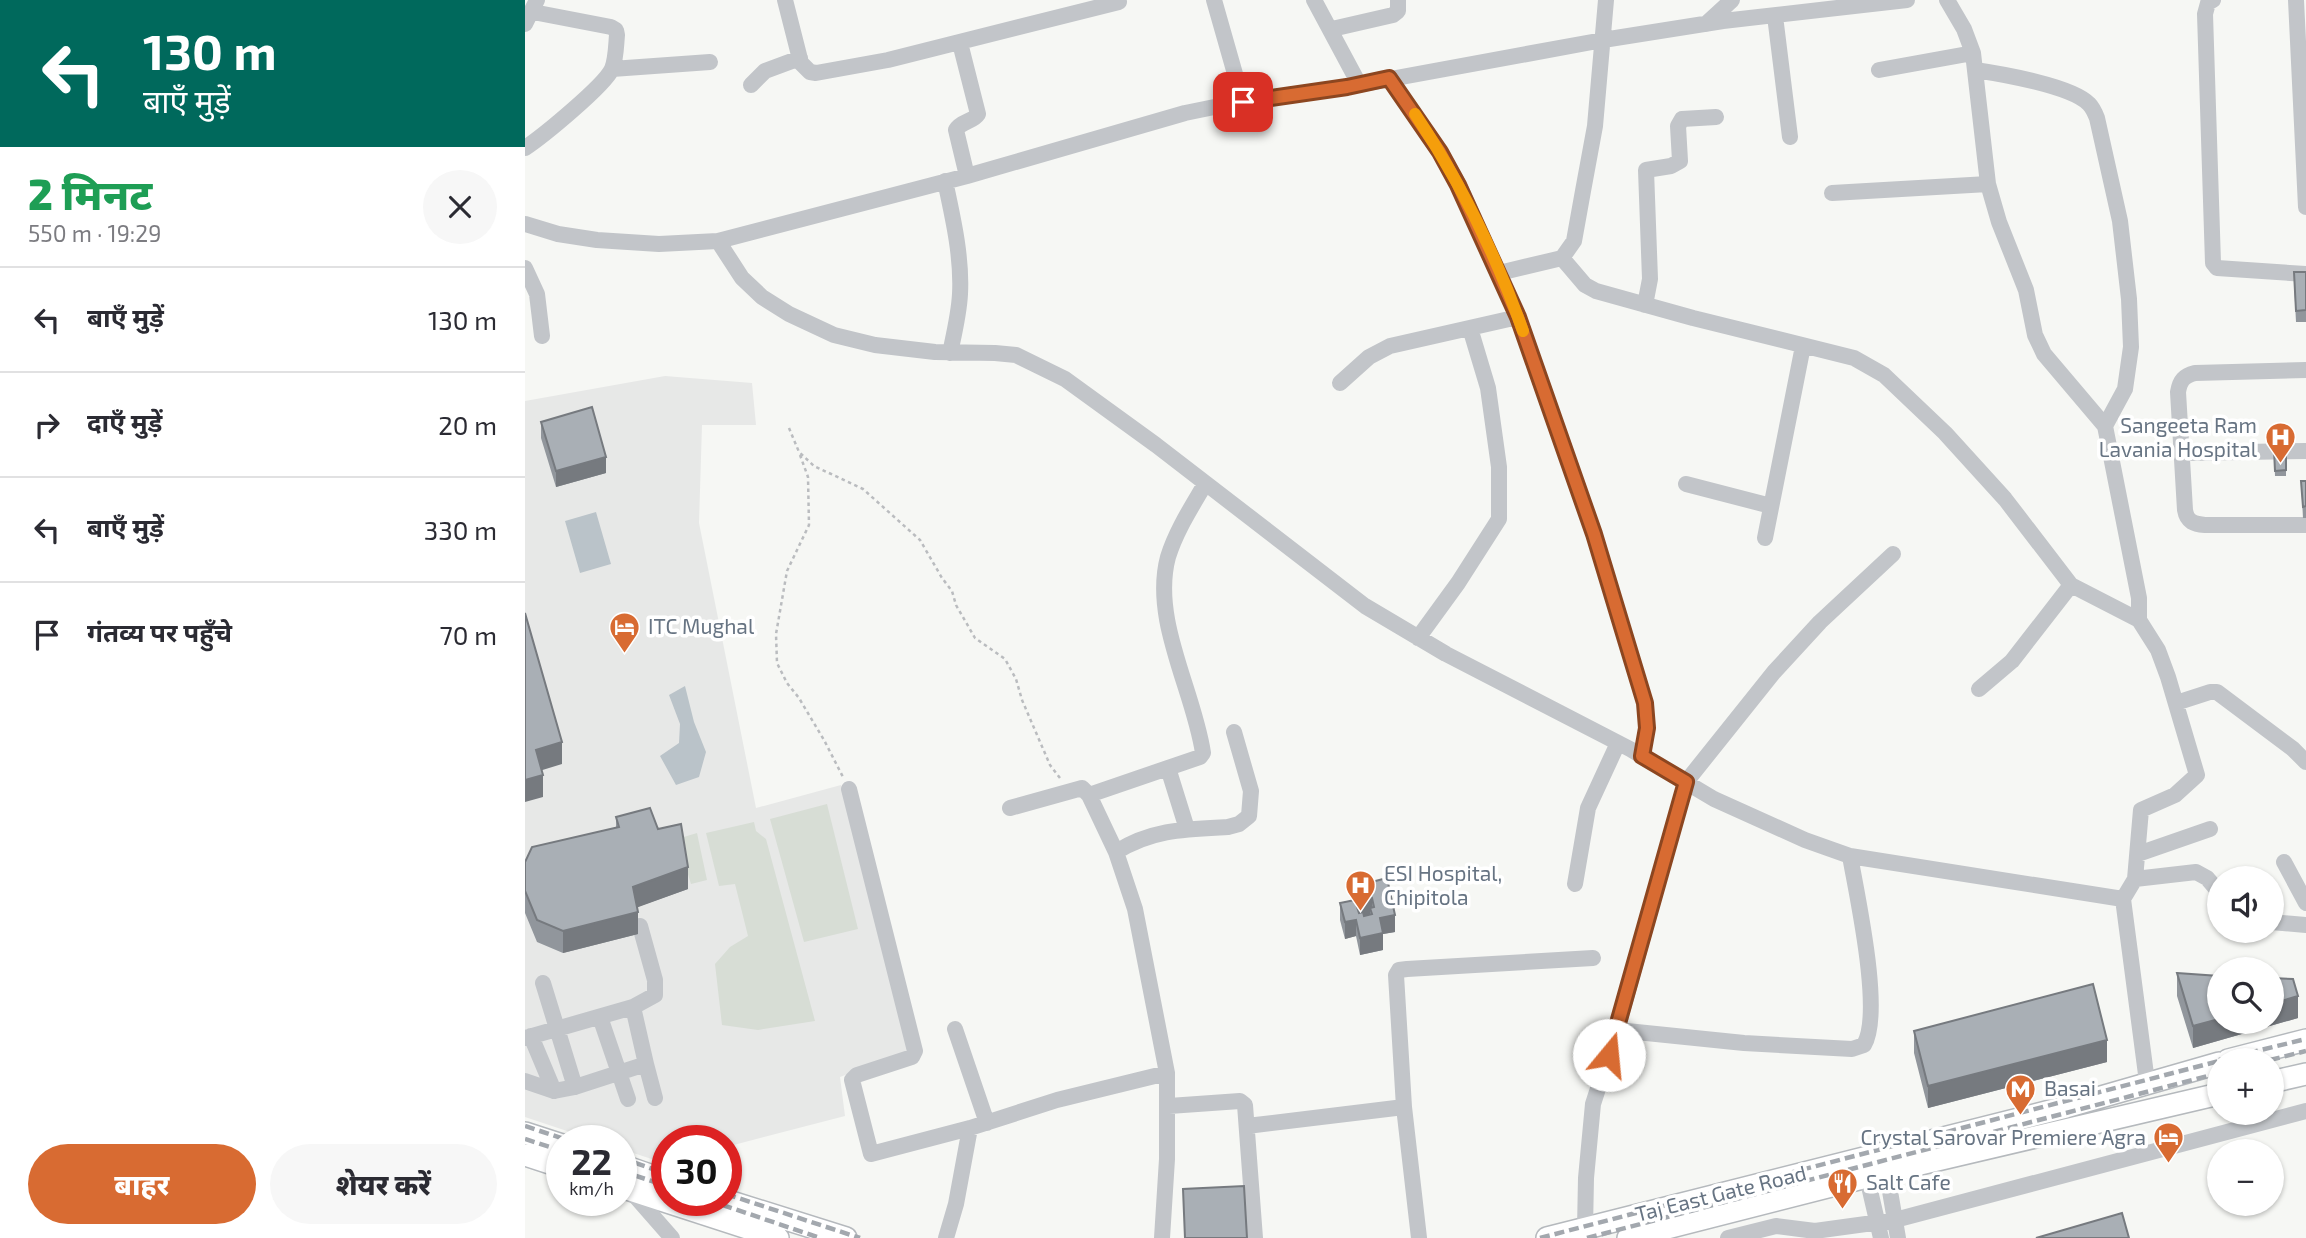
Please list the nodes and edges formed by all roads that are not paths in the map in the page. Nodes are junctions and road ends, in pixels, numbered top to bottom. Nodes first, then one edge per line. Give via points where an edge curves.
1 (785, 0) edge
2 (1214, 0) edge
3 (1314, 0) edge
4 (1398, 0) edge
5 (1606, 0) edge
6 (1732, 0) edge
7 (1907, 0) edge
8 (1947, 0) edge
9 (2213, 0) edge
10 (2296, 0) edge
11 (1119, 2) edge
12 (1796, 7) edge
13 (532, 12) edge
14 (1775, 16) junction
15 (1706, 24) junction
16 (1332, 29) junction
17 (1603, 40) junction
18 (960, 43) junction
19 (800, 58) junction
20 (1974, 61) junction
21 (710, 62) dead end
22 (612, 69) junction
23 (1879, 70) dead end
24 (1389, 78) junction
25 (751, 85) dead end
26 (1359, 85) junction
27 (1243, 102) junction
28 (1716, 117) dead end
29 (1790, 138) dead end
30 (525, 148) edge
31 (967, 176) junction
32 (945, 181) junction
33 (1988, 184) junction
34 (1832, 193) dead end
35 (2306, 207) edge
36 (525, 226) edge
37 (718, 241) junction
38 (1562, 258) junction
39 (525, 268) edge
40 (1499, 273) junction
41 (2306, 274) edge
42 (1645, 305) junction
43 (1518, 317) junction
44 (1470, 328) junction
45 (542, 336) dead end
46 (1803, 346) junction
47 (950, 353) junction
48 (2306, 370) edge
49 (1340, 383) dead end
50 (2105, 426) junction
51 (2306, 451) edge
52 (2182, 453) junction
53 (1205, 484) junction
54 (1686, 484) dead end
55 (1770, 506) junction
56 (2306, 525) edge
57 (1765, 538) dead end
58 (1893, 554) dead end
59 (2071, 585) junction
60 (2139, 620) junction
61 (1418, 638) junction
62 (1979, 689) dead end
63 (2176, 703) junction
64 (1234, 732) dead end
65 (1618, 743) junction
66 (1642, 756) junction
67 (2306, 762) edge
68 (1168, 768) junction
69 (1686, 782) junction
70 (849, 789) road end
71 (1089, 795) junction
72 (1010, 808) dead end
73 (2210, 829) dead end
74 (1187, 830) junction
75 (1116, 852) junction
76 (2138, 854) junction
77 (1850, 856) junction
78 (2284, 862) dead end
79 (2207, 878) edge
80 (2135, 879) junction
81 (1575, 884) dead end
82 (2123, 899) junction
83 (2306, 903) edge
84 (2284, 923) edge
85 (2306, 925) edge
86 (640, 926) edge
87 (1593, 958) dead end
88 (543, 983) dead end
89 (632, 1007) junction
90 (600, 1017) junction
91 (955, 1028) dead end
92 (557, 1029) junction
93 (1617, 1030) junction
94 (528, 1037) edge
95 (2306, 1040) edge
96 (2275, 1048) edge
97 (646, 1064) junction
98 (2207, 1066) edge
99 (1167, 1073) junction
100 (619, 1074) junction
101 (2306, 1074) edge
102 (2284, 1079) edge
103 (525, 1081) edge
104 (2147, 1082) junction
105 (575, 1087) junction
106 (554, 1091) junction
107 (2207, 1096) edge
108 (655, 1098) dead end
109 (628, 1099) dead end
110 (1169, 1106) junction
111 (1404, 1107) junction
112 (2306, 1111) edge
113 (987, 1123) junction
114 (1247, 1126) junction
115 (970, 1128) junction
116 (525, 1133) edge
117 (546, 1140) edge
118 (525, 1155) edge
119 (546, 1162) edge
120 (1875, 1165) junction
121 (637, 1192) edge
122 (637, 1202) edge
123 (742, 1205) edge
124 (1895, 1220) junction
125 (1585, 1229) junction
126 (1880, 1231) edge
127 (665, 1234) edge
128 (778, 1238) edge
129 (846, 1238) edge
130 (946, 1238) edge
131 (1162, 1238) edge
132 (1255, 1238) edge
133 (1419, 1238) edge
134 (1547, 1238) edge
135 (1629, 1238) edge
136 (1728, 1238) edge
137 (1898, 1238) edge

1 - 19 street
2 - 27 street
3 - 16 street
4 - 16 street via 1398,11 1392,15
5 - 17 street
6 - 15 street
7 - 12 street
8 - 20 street via 1964,29
9 - 41 street via 2205,14 2213,263 2217,268
10 - 35 street
11 - 18 street
12 - 14 street
13 - 22 street via 616,30
14 - 15 street
14 - 29 street
15 - 17 street
16 - 26 street
17 - 24 street
17 - 38 street via 1595,125 1577,231
18 - 19 street via 816,74 806,69
18 - 31 street via 978,114 956,130
19 - 25 street via 765,71
20 - 23 street
20 - 33 street
20 - 50 street via 2066,91 2092,106 2097,118 2122,232 2130,335 2126,389
21 - 22 street
22 - 30 street via 563,119
24 - 26 street
24 - 40 street via 1440,152
26 - 27 street
27 - 31 street via 1185,113
28 - 42 street via 1682,119 1678,126 1680,161 1646,170 1650,279
31 - 32 street
32 - 37 street
32 - 47 street via 961,273
33 - 34 street
33 - 50 street via 2044,354
36 - 37 street via 597,240
37 - 47 street via 742,278 789,314 834,335
38 - 40 street
38 - 42 street via 1585,285
39 - 45 street via 537,294
40 - 43 street
42 - 46 street
43 - 44 street
43 - 66 street via 1594,534 1645,703
44 - 49 street via 1391,346 1369,357
44 - 61 street via 1487,388 1499,467 1499,519
46 - 55 street
46 - 59 street via 1854,358 1884,375 2005,499
47 - 53 street via 1016,355 1041,366
48 - 52 street via 2184,376 2178,391
50 - 60 street via 2139,598
51 - 52 street
52 - 56 street via 2186,515 2195,524
53 - 61 street via 1365,606
53 - 68 street via 1172,546 1165,583 1170,628 1203,753
54 - 55 street
55 - 57 street
58 - 69 street via 1773,672
59 - 60 street
59 - 62 street via 2012,661
60 - 63 street via 2158,650
61 - 65 street
63 - 67 street via 2217,692
63 - 76 street via 2197,775 2175,795 2141,810
64 - 74 street via 1251,791 1249,816 1229,827
65 - 66 street
65 - 81 street via 1588,808
66 - 69 street
68 - 71 street
68 - 74 street
69 - 77 street via 1793,835
69 - 93 street
70 - 115 street via 915,1051 912,1057 852,1080 869,1151 878,1154
71 - 72 street via 1082,788 1069,790
71 - 75 street
73 - 76 street
74 - 75 street via 1157,833
75 - 99 street via 1135,909
76 - 80 street
77 - 82 street
77 - 93 street via 1870,973 1870,1017 1864,1045 1852,1049 1744,1043
78 - 83 street
79 - 80 street via 2196,872
80 - 82 street
82 - 104 street
84 - 85 street
86 - 89 street via 657,988 656,995
87 - 111 street via 1399,970 1395,979
88 - 92 street
89 - 90 street
89 - 97 street
90 - 92 street
90 - 100 street
91 - 113 street
92 - 94 street
92 - 105 street
93 - 125 street via 1593,1104
94 - 106 street
95 - 96 main road
97 - 100 street
97 - 108 street
98 - 104 main road, Taj East Gate Road
99 - 110 street
99 - 113 street
100 - 105 street
100 - 109 street
101 - 102 main road
103 - 106 street
104 - 120 main road, Taj East Gate Road
105 - 106 street
107 - 120 main road
110 - 114 street via 1240,1101 1246,1108
110 - 131 street
111 - 114 street
111 - 133 street
112 - 124 street
113 - 115 street
114 - 132 street
115 - 130 street
116 - 117 main road
118 - 119 main road
120 - 124 street
120 - 125 main road, Taj East Gate Road
120 - 126 street
120 - 135 main road
121 - 128 main road
122 - 127 street
123 - 129 main road
124 - 126 street
124 - 137 street
125 - 134 main road, Taj East Gate Road
126 - 136 street via 1776,1226

